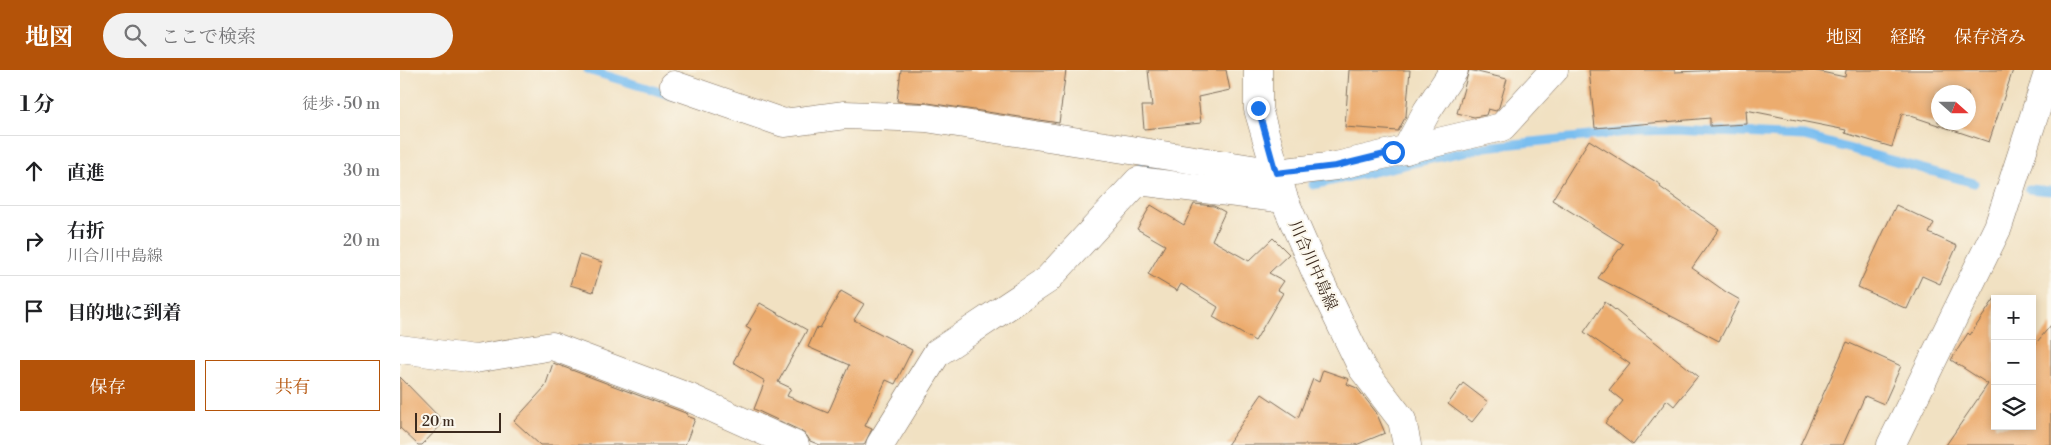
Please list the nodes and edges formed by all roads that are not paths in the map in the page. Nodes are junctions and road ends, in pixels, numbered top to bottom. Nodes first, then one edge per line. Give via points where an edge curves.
1 (1258, 70) edge
2 (1454, 70) edge
3 (1554, 70) edge
4 (2049, 70) edge
5 (674, 85) dead end
6 (1406, 150) junction
7 (1276, 173) junction
8 (1284, 198) junction
9 (400, 349) edge
10 (795, 445) edge
11 (880, 445) edge
12 (1407, 445) edge
13 (1891, 445) edge

1 - 7 street, 川合川中島線 via 1258,108
2 - 6 street
3 - 6 street via 1502,127
4 - 13 street via 1998,227
5 - 7 street via 784,123 845,114 926,118
6 - 7 street via 1336,166
7 - 8 street, 川合川中島線
8 - 11 street via 1138,181 1047,280 937,353
8 - 12 street, 川合川中島線 via 1362,368 1402,420
9 - 10 street via 475,360 552,346 688,397

